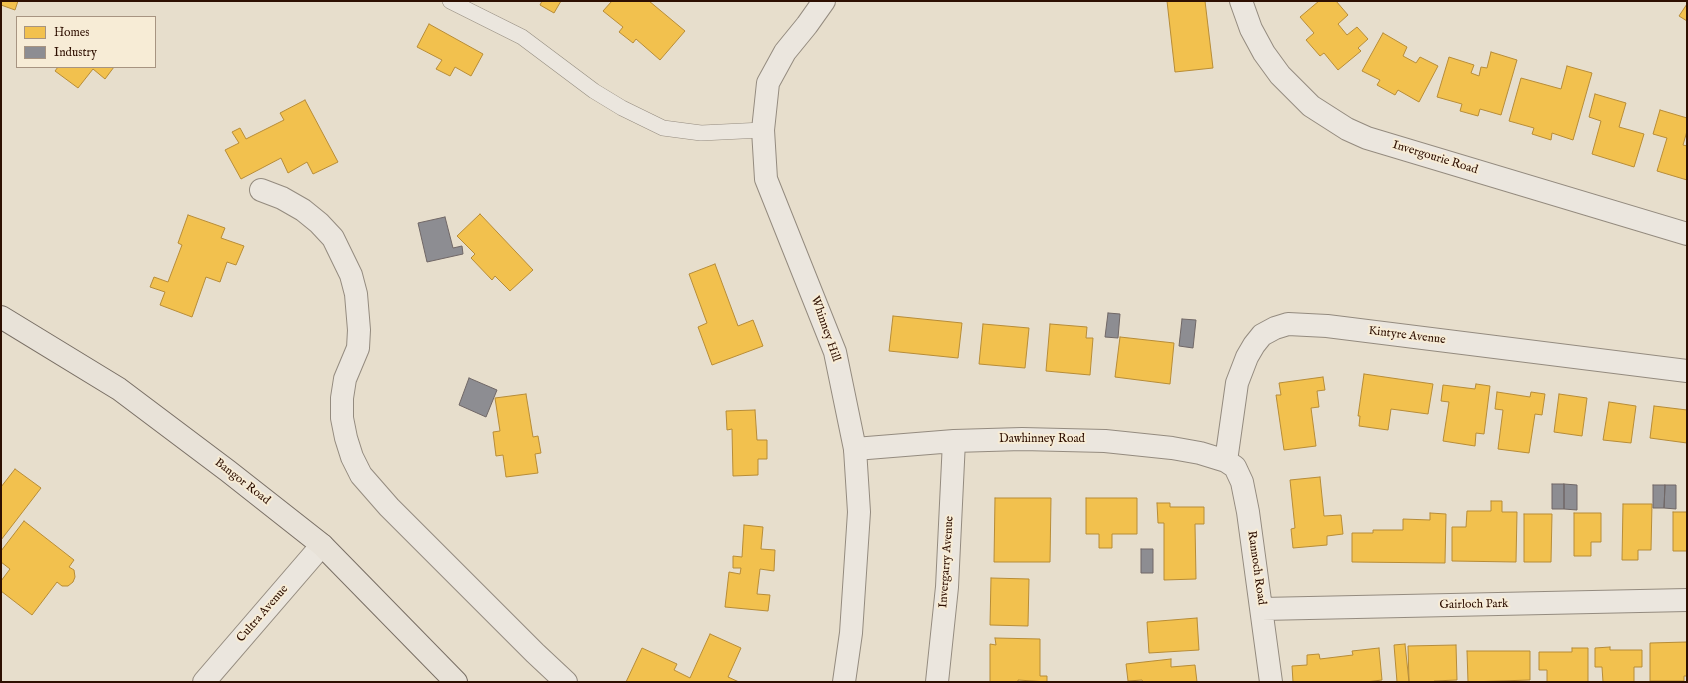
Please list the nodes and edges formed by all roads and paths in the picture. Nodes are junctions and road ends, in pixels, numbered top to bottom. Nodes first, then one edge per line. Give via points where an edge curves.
1 (450, 1) edge
2 (824, 1) edge
3 (1241, 1) edge
4 (763, 130) junction
5 (261, 190) dead end
6 (1687, 234) edge
7 (1, 317) edge
8 (1687, 371) edge
9 (954, 441) junction
10 (855, 449) junction
11 (1226, 461) junction
12 (322, 545) junction
13 (1687, 600) edge
14 (1262, 609) junction
15 (204, 682) edge
16 (456, 682) edge
17 (566, 682) edge
18 (844, 682) edge
19 (937, 682) edge
20 (1271, 682) edge

1 - 4 lane via 522,37 594,91 663,128 701,133
2 - 4 street, Whinney Hill via 785,52 768,83
3 - 6 street, Invergourie Road via 1251,29 1280,75 1311,106 1347,129 1367,138
4 - 10 street, Whinney Hill via 766,179 835,352
5 - 17 street via 282,198 319,223 333,238 351,275 356,294 358,348 345,379 342,418 352,457 362,475 389,507
7 - 12 highway, Bangor Road via 119,389
8 - 11 street, Kintyre Avenue via 1335,327 1288,324 1262,335 1247,357 1238,383
9 - 10 street, Dawhinney Road
9 - 11 street, Dawhinney Road via 1105,440 1193,451
9 - 19 street, Invergarry Avenue via 947,587
10 - 18 street, Whinney Hill via 859,512 851,633
11 - 14 street, Rannoch Road via 1235,467 1242,482
12 - 15 street, Cultra Avenue
12 - 16 highway, Bangor Road
13 - 14 street, Gairloch Park
14 - 20 street, Rannoch Road

